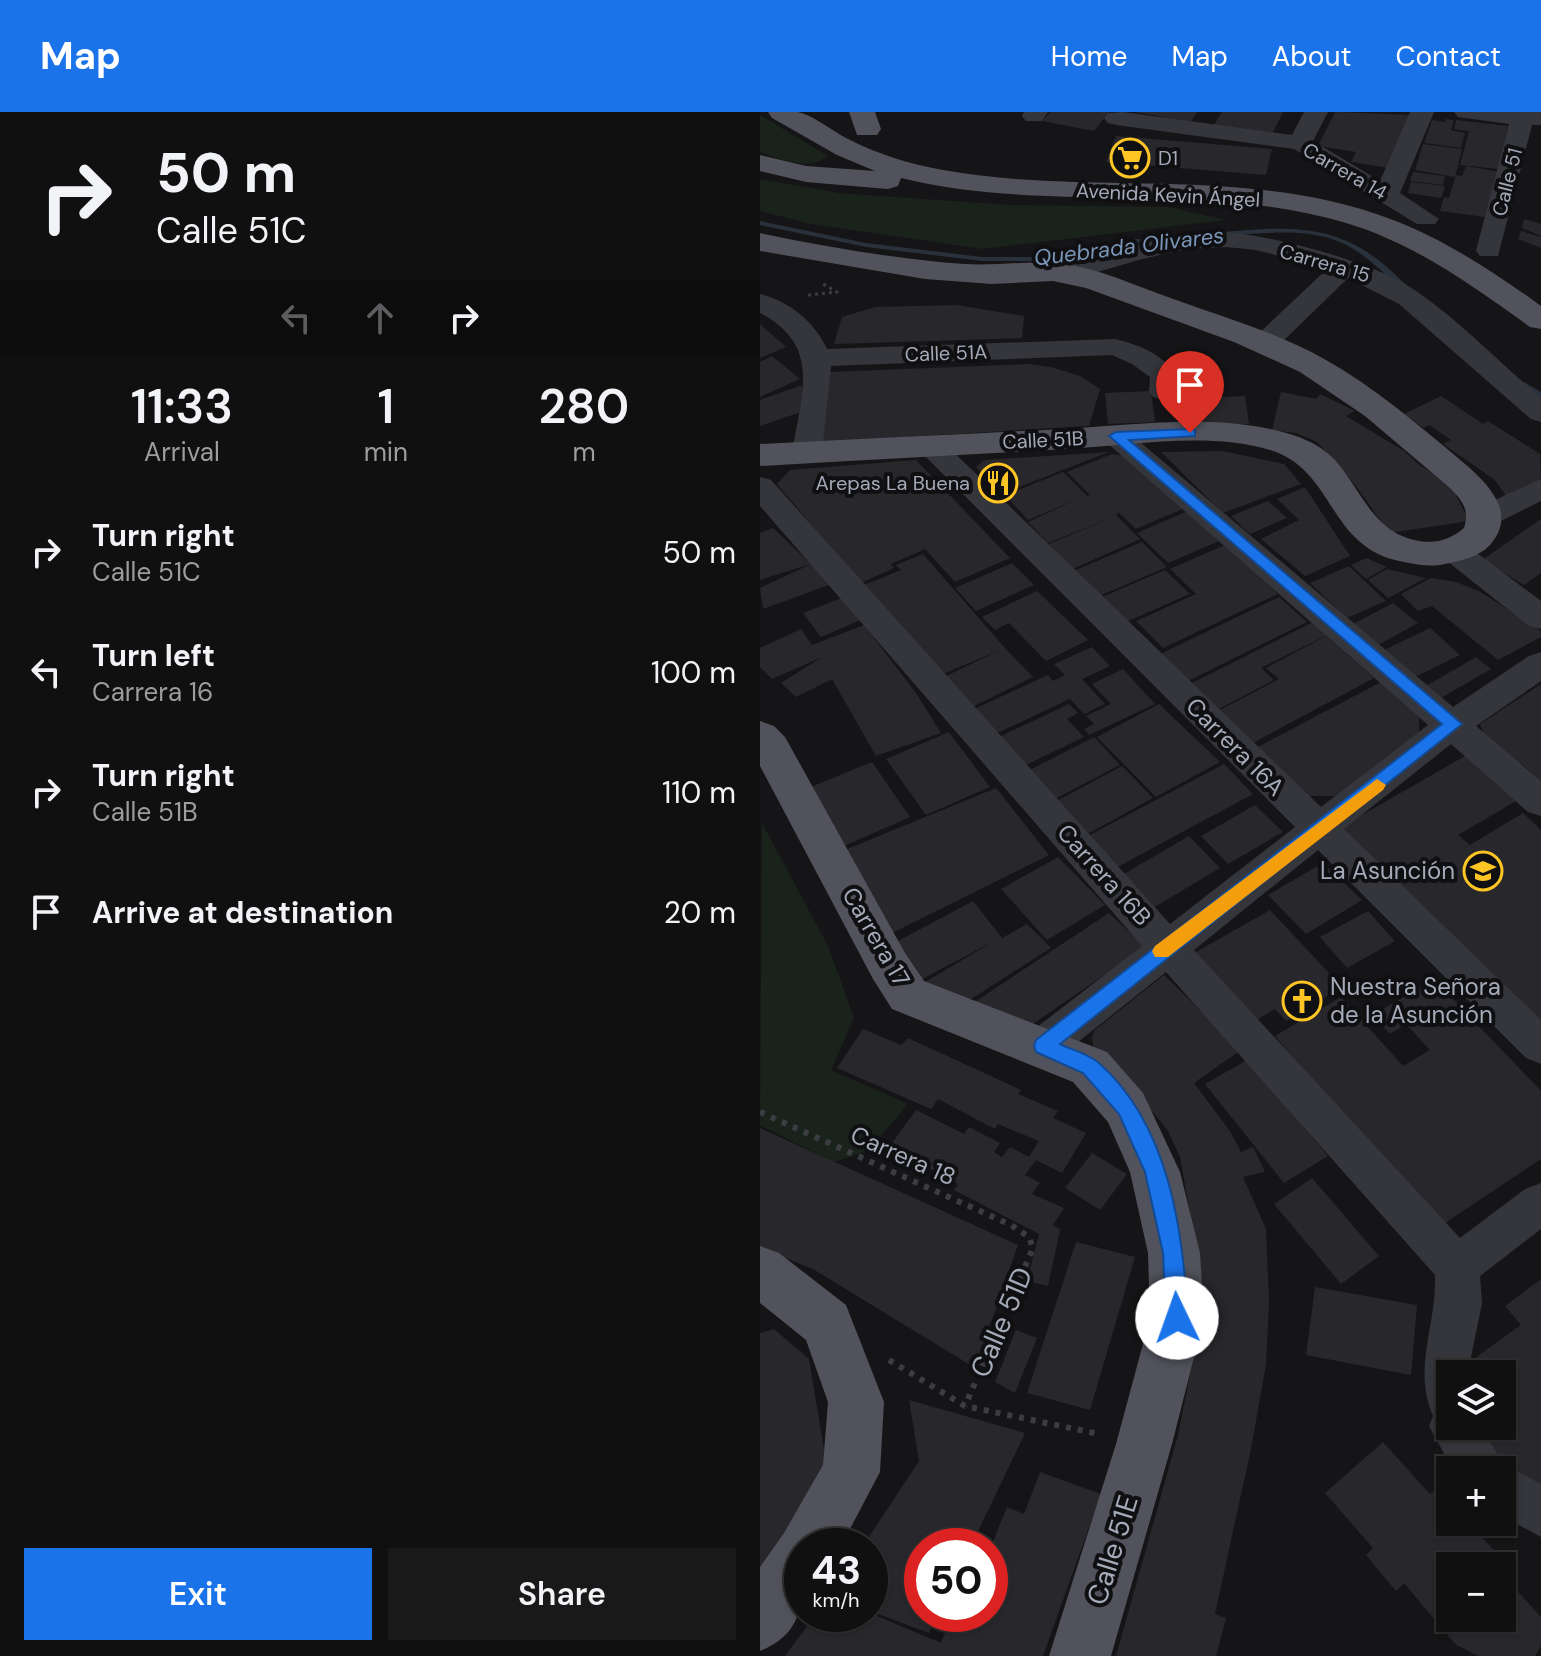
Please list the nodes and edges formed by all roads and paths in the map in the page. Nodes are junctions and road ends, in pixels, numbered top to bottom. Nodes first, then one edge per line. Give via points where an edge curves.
1 (781, 112) edge
2 (835, 112) edge
3 (1316, 112) edge
4 (1422, 112) edge
5 (1466, 112) edge
6 (1529, 116) edge
7 (1199, 121) edge
8 (1113, 122) edge
9 (860, 131) edge
10 (1300, 143) junction
11 (760, 163) edge
12 (806, 174) junction
13 (979, 185) junction
14 (1387, 194) junction
15 (1426, 219) junction
16 (760, 242) edge
17 (1489, 251) junction
18 (1343, 268) junction
19 (1515, 268) dead end
20 (1065, 273) junction
21 (820, 283) dead end
22 (764, 304) edge
23 (1541, 320) edge
24 (1265, 343) junction
25 (818, 358) junction
26 (1163, 391) dead end
27 (1541, 413) edge
28 (1116, 436) junction
29 (931, 446) junction
30 (807, 453) junction
31 (760, 455) edge
32 (760, 487) edge
33 (1541, 489) edge
34 (1486, 516) junction
35 (1454, 551) junction
36 (1541, 618) edge
37 (1541, 664) edge
38 (1453, 724) junction
39 (760, 736) edge
40 (1541, 802) edge
41 (1320, 832) junction
42 (1167, 947) junction
43 (1043, 1046) junction
44 (1541, 1046) edge
45 (760, 1112) edge
46 (1541, 1203) edge
47 (1029, 1237) joint
48 (1457, 1267) junction
49 (760, 1271) edge
50 (827, 1323) junction
51 (1446, 1360) edge
52 (965, 1406) junction
53 (1144, 1444) junction
54 (1516, 1497) edge
55 (1541, 1512) edge
56 (818, 1528) edge
57 (784, 1583) edge
58 (760, 1621) edge
59 (1080, 1656) edge

1 - 9 main road, Avenida Kevin Ángel via 809,129
2 - 9 main road, Avenida Kevin Ángel
3 - 10 street
4 - 14 street
5 - 6 street
6 - 17 street, Calle 51
7 - 8 street, Carrera 14
7 - 10 street, Carrera 14
9 - 12 main road via 849,163
9 - 13 main road, Avenida Kevin Ángel via 891,167
9 - 15 main road, Avenida Kevin Ángel via 994,162 1312,188
10 - 14 street, Carrera 14
11 - 12 main road
12 - 13 main road
13 - 23 main road, Avenida Kevin Ángel via 1243,197 1356,217 1406,235 1465,267
14 - 15 street, Carrera 14
15 - 17 main road, Avenida Kevin Ángel
16 - 20 main road, Carrera 15 via 883,267 988,275
17 - 19 main road, Avenida Kevin Ángel
18 - 20 street, Carrera 15 via 1243,240 1202,239
18 - 24 street
18 - 27 street, Carrera 15 via 1385,281
20 - 24 main road, Carrera 15
21 - 22 path via 837,292
22 - 25 street via 809,335
24 - 34 main road, Carrera 15 via 1329,375 1385,415 1464,482
25 - 26 street, Calle 51A via 1115,347 1145,359 1165,377
25 - 30 street
28 - 29 main road, Calle 51B
28 - 35 main road, Calle 51B via 1213,433 1286,443 1326,469 1357,524 1378,542 1408,553
28 - 38 street
29 - 30 main road, Calle 51B
29 - 41 street, Carrera 16A
30 - 31 main road, Calle 51B
32 - 42 street, Carrera 16B
33 - 34 street
34 - 35 main road via 1483,529
35 - 36 street
37 - 38 street
38 - 40 street
38 - 41 street
39 - 43 main road, Carrera 17 via 908,995
41 - 42 street
41 - 44 street, Carrera 16A
42 - 43 street
42 - 48 street, Carrera 16B
43 - 53 main road, Carrera 17 via 1090,1067 1126,1108 1155,1172 1174,1253 1177,1318
45 - 47 path, Carrera 18
46 - 48 street
47 - 52 path, Calle 51D via 1033,1248
48 - 51 street via 1459,1303
49 - 50 main road
50 - 52 path
50 - 56 main road via 856,1402 851,1472
52 - 53 path
53 - 59 main road, Calle 51E
54 - 55 street
57 - 58 main road

